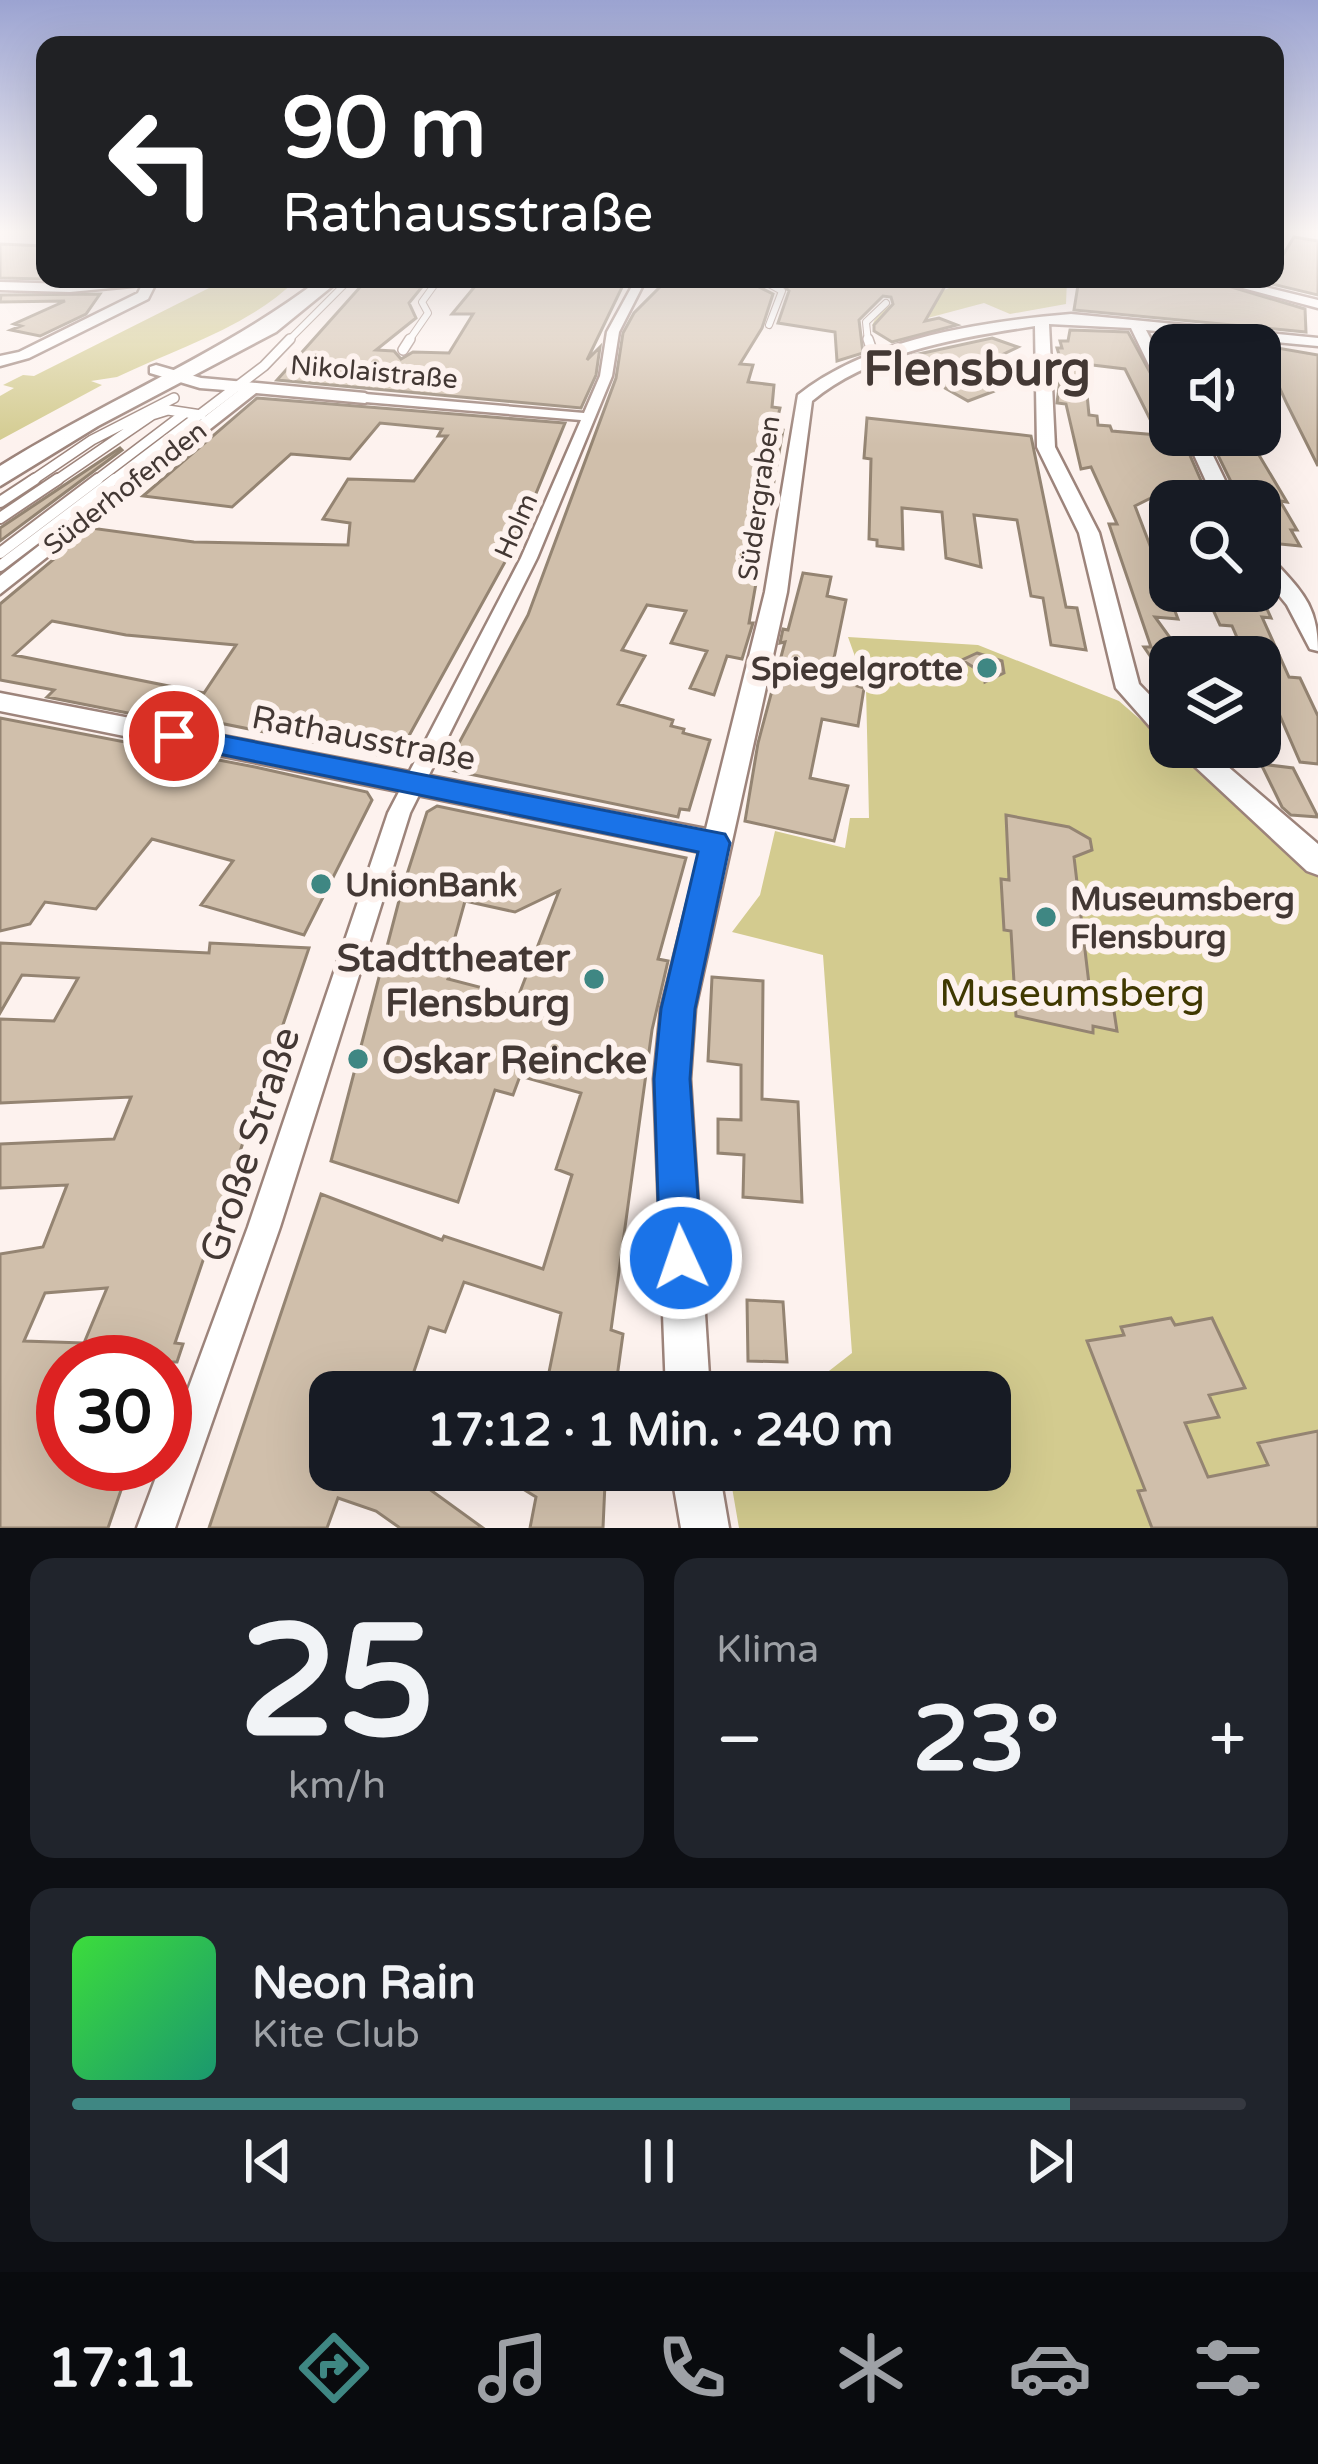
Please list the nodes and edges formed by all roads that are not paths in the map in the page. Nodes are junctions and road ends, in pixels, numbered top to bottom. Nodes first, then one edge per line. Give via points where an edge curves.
1 (130, 302) edge
2 (286, 302) edge
3 (303, 302) edge
4 (327, 302) edge
5 (422, 302) edge
6 (628, 302) edge
7 (777, 302) edge
8 (886, 303) dead end
9 (1039, 320) junction
10 (1136, 324) junction
11 (769, 325) dead end
12 (1318, 342) edge
13 (403, 350) dead end
14 (1149, 350) edge
15 (0, 361) edge
16 (876, 362) junction
17 (166, 382) junction
18 (243, 388) junction
19 (365, 398) joint
20 (185, 412) junction
21 (201, 415) junction
22 (589, 417) junction
23 (0, 458) edge
24 (0, 478) edge
25 (0, 502) edge
26 (0, 518) edge
27 (0, 553) edge
28 (0, 566) edge
29 (1281, 583) edge
30 (0, 587) edge
31 (1318, 643) edge
32 (0, 702) edge
33 (1149, 710) edge
34 (1210, 768) edge
35 (412, 784) junction
36 (715, 843) junction
37 (1318, 862) edge
38 (687, 1371) edge
39 (699, 1491) edge
40 (156, 1528) edge
41 (705, 1528) edge

1 - 15 street
2 - 17 main road, Süderhofenden
3 - 17 main road, Süderhofenden
4 - 18 lane, Süderhofenden
5 - 13 lane via 428,313
6 - 22 street, Holm
7 - 11 lane
8 - 16 lane via 866,322
9 - 10 street, Südergraben
9 - 16 street, Südergraben
9 - 33 street via 1046,447 1089,532 1128,688
10 - 12 street, Südergraben
10 - 14 street
16 - 36 street, Südergraben via 829,378 803,399 776,592
17 - 18 street, Nikolaistraße
17 - 20 lane
17 - 23 main road, Süderhofenden via 68,415
17 - 24 main road, Süderhofenden
17 - 25 lane via 130,417
18 - 19 street, Nikolaistraße
18 - 21 lane
18 - 30 street, Süderhofenden
19 - 22 street, Nikolaistraße
20 - 21 lane
20 - 26 lane via 152,415
20 - 27 lane
21 - 28 lane
22 - 35 street, Holm via 530,558
29 - 31 street
32 - 35 street, Rathausstraße
34 - 37 street
35 - 36 street, Rathausstraße
35 - 40 street, Große Straße
36 - 38 street via 678,1009 672,1079
39 - 41 street

